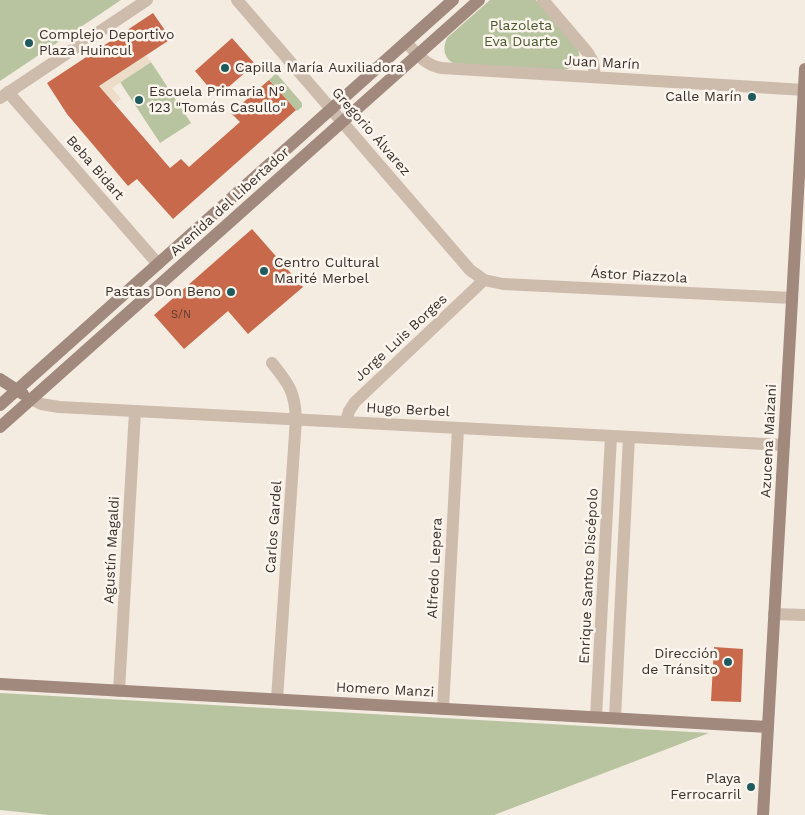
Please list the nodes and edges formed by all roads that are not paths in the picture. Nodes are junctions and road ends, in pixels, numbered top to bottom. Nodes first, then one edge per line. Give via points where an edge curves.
1 (147, 0) edge
2 (237, 0) edge
3 (453, 0) edge
4 (479, 0) edge
5 (542, 0) edge
6 (406, 42) junction
7 (417, 55) junction
8 (805, 70) edge
9 (596, 78) junction
10 (804, 90) edge
11 (4, 95) edge
12 (331, 109) junction
13 (342, 122) junction
14 (158, 264) junction
15 (484, 280) junction
16 (792, 298) junction
17 (272, 363) dead end
18 (0, 379) edge
19 (17, 390) junction
20 (31, 399) junction
21 (0, 405) edge
22 (135, 411) junction
23 (296, 420) junction
24 (346, 422) junction
25 (0, 427) edge
26 (458, 428) junction
27 (611, 436) junction
28 (629, 437) junction
29 (784, 445) junction
30 (774, 614) junction
31 (805, 615) edge
32 (0, 684) edge
33 (119, 691) junction
34 (277, 700) junction
35 (443, 709) junction
36 (596, 717) junction
37 (615, 718) junction
38 (768, 727) junction
39 (763, 815) edge

1 - 11 street
2 - 12 street, Gregorio Álvarez
3 - 6 main road, Avenida del Libertador
4 - 7 main road, Avenida del Libertador
5 - 9 street via 588,53
6 - 7 street, Juan Marín
6 - 12 main road, Avenida del Libertador
7 - 9 street, Juan Marín via 429,65 442,68
7 - 13 main road, Avenida del Libertador
8 - 10 main road, Azucena Maizani
9 - 10 street, Juan Marín
10 - 16 main road, Azucena Maizani
11 - 14 street, Beba Bidart
12 - 13 street, Gregorio Álvarez
12 - 14 main road, Avenida del Libertador
13 - 15 street, Gregorio Álvarez via 470,270
13 - 20 main road, Avenida del Libertador
14 - 19 main road, Avenida del Libertador
15 - 16 street, Ástor Piazzola
15 - 24 street, Jorge Luis Borges via 355,402
16 - 29 main road, Azucena Maizani
17 - 23 street, Carlos Gardel via 292,391
18 - 19 main road
19 - 20 main road
19 - 21 main road, Avenida del Libertador
20 - 22 street, Hugo Berbel via 53,406
20 - 25 main road, Avenida del Libertador
22 - 23 street, Hugo Berbel
22 - 33 street, Agustín Magaldi
23 - 24 street, Hugo Berbel
23 - 34 street, Carlos Gardel
24 - 26 street, Hugo Berbel
26 - 27 street, Hugo Berbel
26 - 35 street, Alfredo Lepera
27 - 28 street, Hugo Berbel
27 - 36 street, Enrique Santos Discépolo
28 - 29 street, Hugo Berbel
28 - 37 street
29 - 30 main road, Azucena Maizani
30 - 31 street
30 - 38 main road, Azucena Maizani
32 - 33 main road, Homero Manzi
33 - 34 main road, Homero Manzi
34 - 35 main road, Homero Manzi
35 - 36 main road, Homero Manzi
36 - 37 main road, Homero Manzi
37 - 38 main road, Homero Manzi
38 - 39 main road, Azucena Maizani

